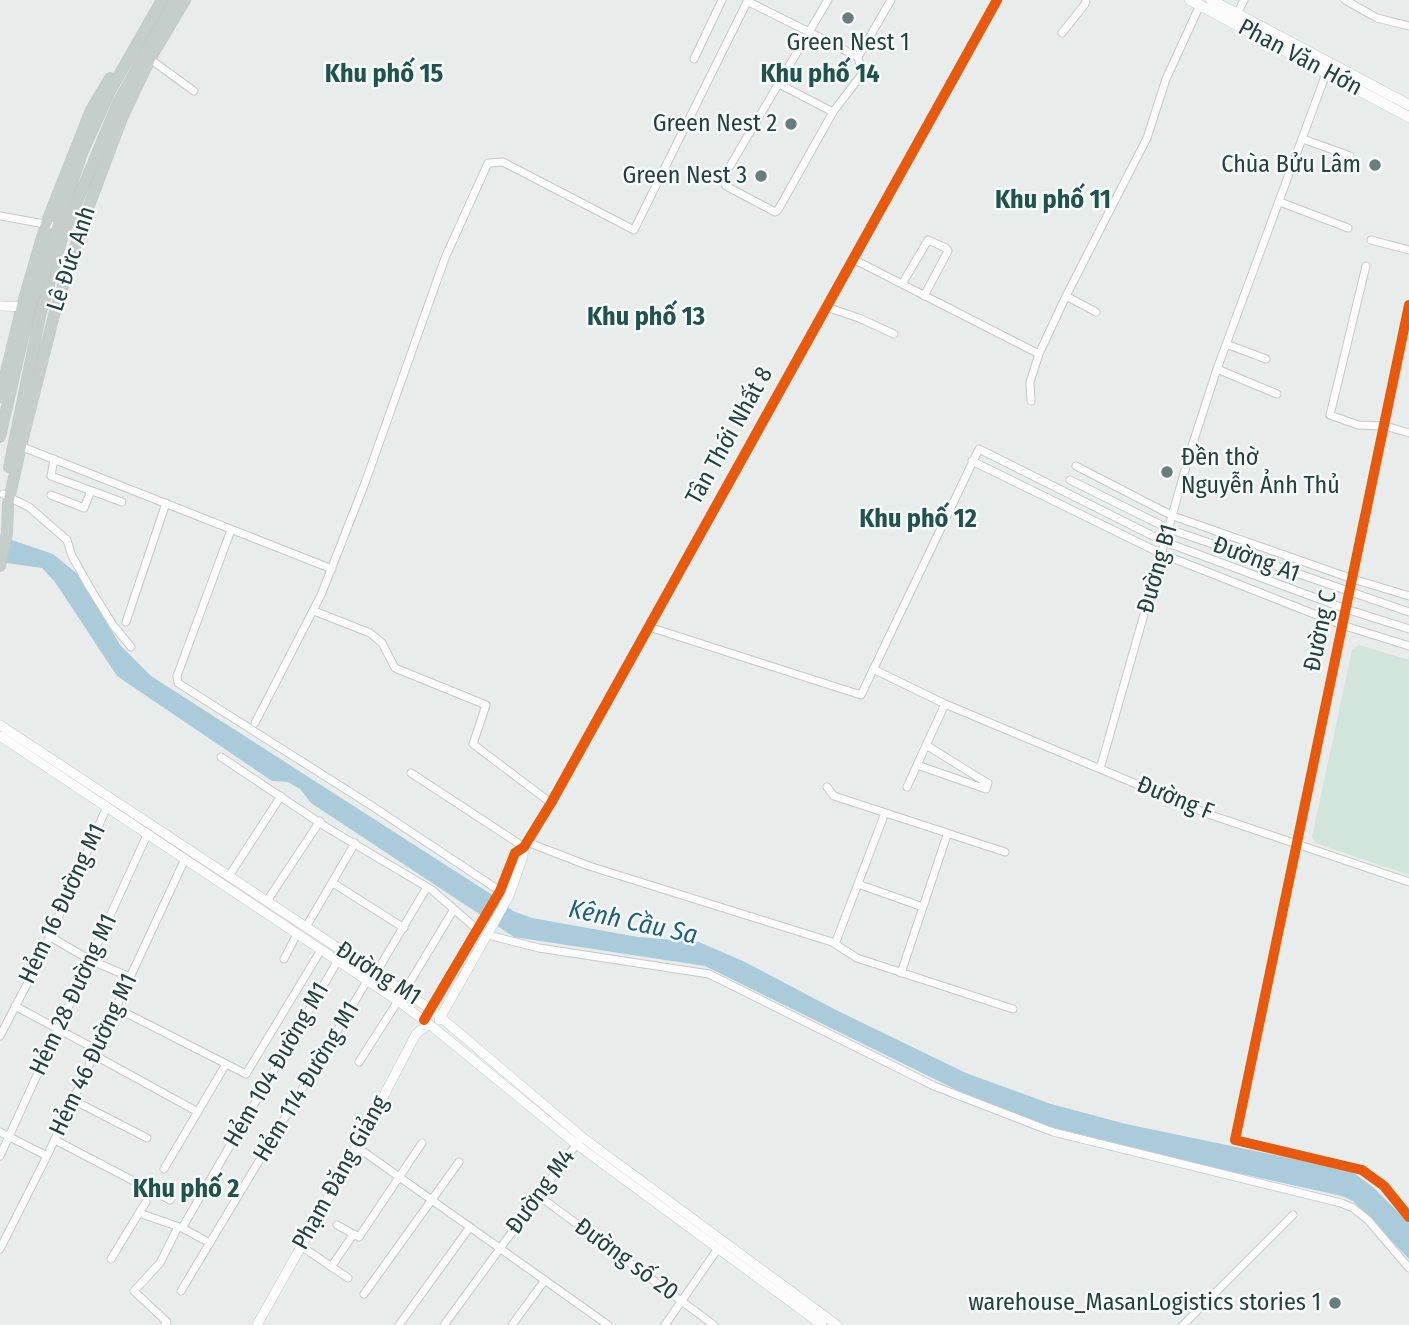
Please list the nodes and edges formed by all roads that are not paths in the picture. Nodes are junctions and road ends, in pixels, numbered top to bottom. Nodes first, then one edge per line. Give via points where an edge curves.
1 (154, 0) edge
2 (162, 0) edge
3 (175, 0) edge
4 (185, 0) edge
5 (722, 0) edge
6 (747, 0) edge
7 (828, 0) edge
8 (891, 0) edge
9 (997, 0) edge
10 (1086, 0) edge
11 (1211, 0) edge
12 (1244, 0) edge
13 (1345, 0) edge
14 (1195, 2) edge
15 (1237, 14) junction
16 (1409, 26) edge
17 (809, 32) junction
18 (1062, 33) dead end
19 (858, 57) junction
20 (150, 59) junction
21 (694, 60) dead end
22 (1327, 71) junction
23 (779, 84) junction
24 (194, 91) dead end
25 (1409, 105) edge
26 (834, 112) junction
27 (1409, 117) edge
28 (1303, 139) junction
29 (1350, 156) dead end
30 (1280, 202) junction
31 (0, 216) edge
32 (51, 225) junction
33 (1348, 228) dead end
34 (1371, 240) dead end
35 (1409, 250) edge
36 (853, 259) junction
37 (1366, 266) dead end
38 (52, 273) junction
39 (65, 278) junction
40 (902, 284) junction
41 (924, 296) junction
42 (1066, 296) junction
43 (1409, 305) edge
44 (0, 306) edge
45 (26, 307) junction
46 (825, 307) junction
47 (1096, 312) dead end
48 (894, 334) dead end
49 (1226, 344) junction
50 (1039, 354) junction
51 (1266, 359) dead end
52 (1217, 369) junction
53 (1277, 394) dead end
54 (0, 397) edge
55 (1031, 401) dead end
56 (1385, 426) junction
57 (1409, 433) edge
58 (0, 437) edge
59 (17, 445) junction
60 (54, 460) junction
61 (972, 461) junction
62 (1076, 466) dead end
63 (1070, 480) dead end
64 (91, 491) junction
65 (6, 495) junction
66 (51, 495) dead end
67 (122, 502) dead end
68 (166, 503) junction
69 (0, 511) edge
70 (1173, 516) junction
71 (1169, 529) junction
72 (231, 530) junction
73 (1165, 542) junction
74 (1162, 554) junction
75 (0, 566) edge
76 (331, 569) junction
77 (1353, 579) junction
78 (1350, 593) junction
79 (1409, 596) edge
80 (1346, 609) junction
81 (314, 611) junction
82 (1409, 612) edge
83 (126, 622) dead end
84 (1342, 625) junction
85 (649, 627) junction
86 (1409, 629) edge
87 (1409, 646) edge
88 (131, 647) dead end
89 (873, 669) junction
90 (945, 704) junction
91 (255, 723) dead end
92 (0, 725) edge
93 (0, 736) edge
94 (926, 745) junction
95 (221, 757) dead end
96 (917, 765) junction
97 (1100, 769) junction
98 (411, 773) dead end
99 (827, 787) dead end
100 (906, 787) dead end
101 (281, 796) junction
102 (551, 803) junction
103 (106, 809) junction
104 (885, 813) junction
105 (320, 821) junction
106 (152, 825) junction
107 (147, 835) junction
108 (947, 835) junction
109 (355, 843) junction
110 (525, 844) junction
111 (1298, 844) junction
112 (1005, 852) dead end
113 (185, 859) junction
114 (229, 876) junction
115 (1409, 882) edge
116 (333, 883) junction
117 (858, 884) junction
118 (427, 887) junction
119 (504, 894) junction
120 (267, 901) junction
121 (923, 907) junction
122 (454, 909) junction
123 (306, 927) junction
124 (404, 928) junction
125 (478, 930) junction
126 (297, 934) junction
127 (488, 935) junction
128 (49, 936) junction
129 (835, 944) junction
130 (321, 950) junction
131 (284, 959) dead end
132 (90, 960) junction
133 (337, 962) junction
134 (376, 973) junction
135 (901, 973) junction
136 (130, 977) junction
137 (367, 981) junction
138 (404, 992) junction
139 (398, 1001) junction
140 (15, 1006) junction
141 (116, 1008) junction
142 (1013, 1009) dead end
143 (432, 1010) junction
144 (442, 1017) junction
145 (429, 1024) junction
146 (58, 1030) junction
147 (0, 1036) edge
148 (96, 1052) junction
149 (359, 1062) dead end
150 (226, 1064) junction
151 (73, 1100) junction
152 (198, 1112) junction
153 (0, 1132) edge
154 (9, 1137) junction
155 (147, 1138) dead end
156 (55, 1140) junction
157 (579, 1140) junction
158 (422, 1143) dead end
159 (357, 1147) junction
160 (0, 1156) edge
161 (47, 1156) junction
162 (459, 1162) dead end
163 (164, 1169) dead end
164 (399, 1177) junction
165 (539, 1196) junction
166 (431, 1199) junction
167 (170, 1200) dead end
168 (146, 1202) dead end
169 (139, 1213) junction
170 (1293, 1215) dead end
171 (1409, 1217) edge
172 (337, 1225) dead end
173 (470, 1227) junction
174 (180, 1228) junction
175 (353, 1235) junction
176 (210, 1243) junction
177 (721, 1244) junction
178 (301, 1246) junction
179 (500, 1248) junction
180 (0, 1249) edge
181 (111, 1259) dead end
182 (331, 1267) junction
183 (1409, 1268) edge
184 (348, 1278) dead end
185 (545, 1280) junction
186 (181, 1291) dead end
187 (364, 1294) dead end
188 (682, 1301) junction
189 (597, 1317) junction
190 (164, 1325) edge
191 (257, 1325) edge
192 (399, 1325) edge
193 (444, 1325) edge
194 (512, 1325) edge
195 (590, 1325) edge
196 (607, 1325) edge
197 (665, 1325) edge
198 (714, 1325) edge
199 (822, 1325) edge
200 (837, 1325) edge
201 (1183, 1325) edge

1 - 32 highway, Lê Đức Anh via 92,110
2 - 32 highway, Lê Đức Anh via 110,91
3 - 38 highway, Lê Đức Anh via 118,103
4 - 20 highway, Lê Đức Anh
5 - 21 street
6 - 17 street
6 - 76 street via 634,230 503,162 488,163 445,258
7 - 17 street
8 - 19 street
9 - 36 street, Tân Thới Nhất 8
10 - 18 street
11 - 15 main road, Phan Văn Hớn
12 - 15 street
13 - 16 street via 1377,18
14 - 22 main road, Phan Văn Hớn
14 - 42 street via 1147,138
15 - 25 main road, Phan Văn Hớn
17 - 19 street
17 - 23 street
19 - 26 street via 862,74
20 - 24 street
20 - 39 highway, Lê Đức Anh via 108,150
22 - 27 main road, Phan Văn Hớn
22 - 28 street, Đường B1
23 - 26 street
23 - 26 street via 723,180 770,211 778,210
28 - 29 street
28 - 30 street, Đường B1
30 - 33 street
30 - 49 street, Đường B1
31 - 32 street
32 - 45 highway, Lê Đức Anh
34 - 35 street
36 - 40 street
36 - 46 street, Tân Thới Nhất 8
37 - 56 street via 1329,415 1358,425
38 - 39 highway
38 - 59 highway, Lê Đức Anh
39 - 59 highway, Lê Đức Anh
40 - 41 street
40 - 41 street via 928,240 946,248
41 - 50 street
42 - 47 street
42 - 50 street
43 - 56 street, Đường C
44 - 45 street
45 - 54 highway, Lê Đức Anh
45 - 58 highway, Lê Đức Anh
46 - 48 street
46 - 85 street, Tân Thới Nhất 8
49 - 51 street
49 - 52 street, Đường B1
50 - 55 street via 1030,382
52 - 53 street
52 - 70 street, Đường B1
56 - 57 street
56 - 77 street, Đường C
59 - 60 street
59 - 65 highway, Lê Đức Anh
60 - 64 street via 51,476
60 - 68 street
61 - 73 street, Đường A1 via 979,449
61 - 74 street, Đường A1
61 - 89 street
62 - 70 street, Đường A1
63 - 71 street, Đường A1
64 - 66 street via 84,508
64 - 67 street
65 - 69 highway, Lê Đức Anh
65 - 75 highway, Lê Đức Anh via 7,533
65 - 88 street via 29,507 67,540 90,588
68 - 72 street
68 - 83 street
70 - 71 street, Đường B1
70 - 77 street, Đường A1
71 - 73 street, Đường B1
71 - 78 street, Đường A1
72 - 76 street
72 - 119 street via 178,683
73 - 74 street, Đường B1
73 - 80 street, Đường A1
74 - 84 street, Đường A1
74 - 97 street, Đường B1
76 - 81 street
77 - 78 street, Đường C
77 - 79 street, Đường A1
78 - 80 street, Đường C
78 - 82 street, Đường A1
80 - 84 street, Đường C
80 - 86 street, Đường A1
81 - 91 street
81 - 102 street via 370,633 382,643 395,668 486,705 473,744
84 - 87 street, Đường A1
84 - 111 street, Đường C
85 - 89 street via 861,695
85 - 102 street, Tân Thới Nhất 8
89 - 90 street, Đường F
90 - 94 street
90 - 97 street, Đường F
92 - 106 street, Đường M1
93 - 103 street, Đường M1
94 - 96 street
94 - 96 street via 988,783 986,789
95 - 101 street
96 - 100 street
97 - 111 street, Đường F via 1208,814
98 - 110 street
99 - 104 street via 834,796
101 - 105 street
101 - 114 street
102 - 110 street, Tân Thới Nhất 8
103 - 107 street, Đường M1
103 - 128 street, Hẻm 16 Đường M1
104 - 108 street
104 - 117 street
105 - 109 street
105 - 120 street
106 - 107 street
106 - 114 street, Đường M1
107 - 113 street, Đường M1
107 - 132 street, Hẻm 28 Đường M1
108 - 112 street
108 - 121 street
109 - 116 street
109 - 118 street
110 - 119 street, Tân Thới Nhất 8 via 515,853
110 - 129 street
111 - 115 street, Đường F
111 - 171 street, Đường C via 1235,1140 1362,1170 1384,1186
113 - 126 street, Đường M1
113 - 136 street, Hẻm 46 Đường M1
114 - 120 street, Đường M1
116 - 123 street
116 - 124 street
117 - 121 street
117 - 129 street
118 - 122 street
118 - 124 street
119 - 125 street, Phạm Đăng Giảng
119 - 127 street, Phạm Đăng Giảng
120 - 123 street, Đường M1
121 - 135 street
122 - 125 street
122 - 138 street
123 - 134 street, Đường M1
124 - 134 street
125 - 143 street, Phạm Đăng Giảng
126 - 130 street, Đường M1
126 - 131 street
127 - 144 street, Phạm Đăng Giảng
127 - 183 street via 539,948 709,974 934,1086 1053,1132 1353,1208
128 - 132 street
128 - 140 street, Hẻm 16 Đường M1
129 - 135 street via 857,958
130 - 133 street, Đường M1
130 - 150 street via 246,1074
132 - 136 street
132 - 146 street, Hẻm 28 Đường M1
133 - 137 street, Đường M1
133 - 174 street, Hẻm 104 Đường M1
134 - 138 street, Đường M1
135 - 142 street
136 - 141 street, Hẻm 46 Đường M1
137 - 139 street, Đường M1
137 - 176 street, Hẻm 114 Đường M1
138 - 143 street, Đường M1
139 - 145 street, Đường M1
139 - 149 street
140 - 146 street
140 - 147 street, Hẻm 16 Đường M1
141 - 148 street, Hẻm 46 Đường M1
141 - 150 street
143 - 144 street, Đường M1
143 - 145 street, Phạm Đăng Giảng
144 - 145 street, Phạm Đăng Giảng
144 - 157 street, Đường M1
145 - 157 street, Đường M1
145 - 159 street, Phạm Đăng Giảng via 416,1034
146 - 148 street
146 - 154 street, Hẻm 28 Đường M1
148 - 151 street, Hẻm 46 Đường M1
148 - 152 street
150 - 152 street
151 - 155 street
151 - 156 street, Hẻm 46 Đường M1
152 - 163 street
153 - 154 street
154 - 160 street, Hẻm 28 Đường M1
154 - 161 street
156 - 161 street, Hẻm 46 Đường M1
156 - 167 street
157 - 165 street, Đường M4
157 - 177 street, Đường M1
158 - 164 street
159 - 164 street
159 - 178 street, Phạm Đăng Giảng
161 - 180 street, Hẻm 46 Đường M1
162 - 166 street
164 - 166 street
164 - 175 street via 359,1237
165 - 179 street, Đường M4
165 - 188 street, Đường số 20
166 - 173 street
166 - 187 street
168 - 169 street
169 - 174 street
169 - 181 street
170 - 201 street
172 - 175 street
173 - 179 street
173 - 192 street
174 - 176 street
174 - 190 street, Hẻm 104 Đường M1 via 160,1263 134,1291 167,1322
175 - 182 street
176 - 186 street, Hẻm 114 Đường M1
177 - 188 street
177 - 199 street, Đường M1
177 - 200 street, Đường M1
178 - 182 street
178 - 191 street, Phạm Đăng Giảng
179 - 185 street
179 - 193 street, Đường M4
182 - 184 street
185 - 189 street
185 - 194 street
188 - 197 street
188 - 198 street, Đường số 20
189 - 195 street
189 - 196 street

